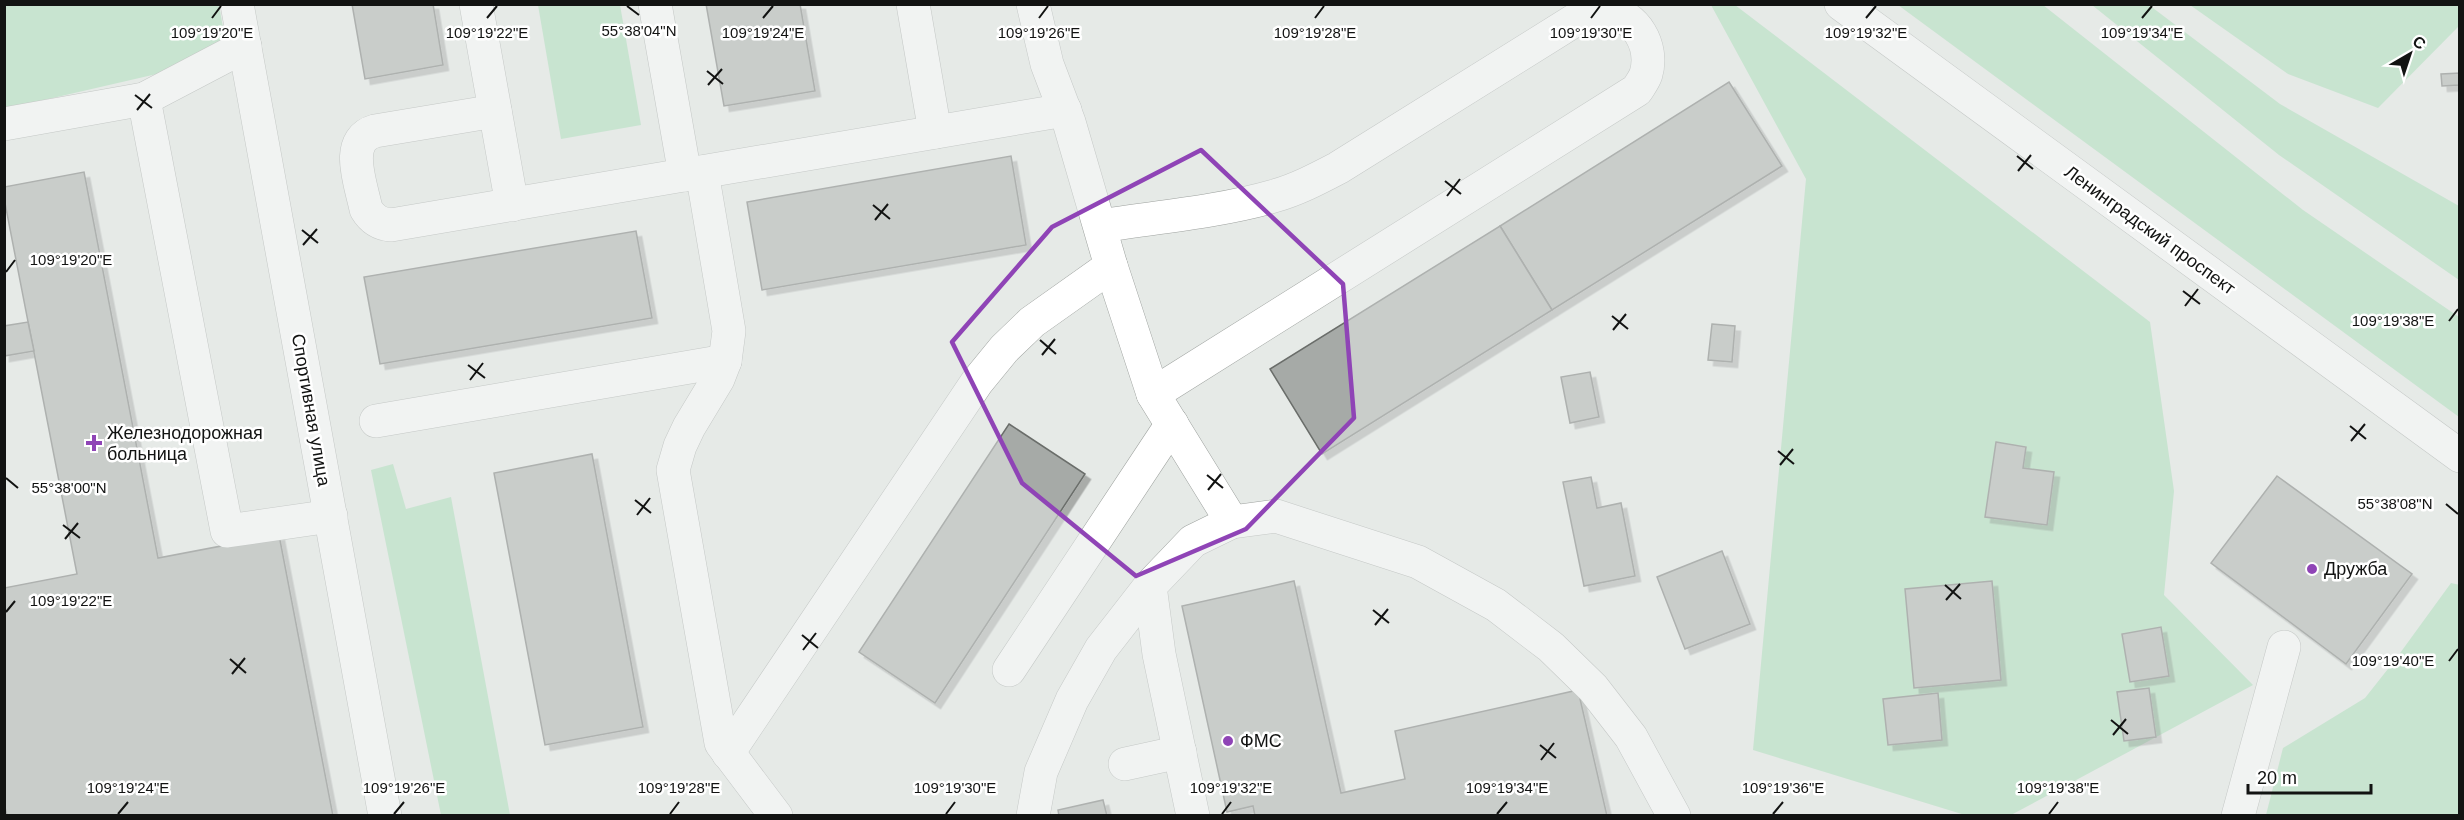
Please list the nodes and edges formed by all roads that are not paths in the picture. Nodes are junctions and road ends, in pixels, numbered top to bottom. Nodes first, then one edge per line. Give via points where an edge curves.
1 (237, 4) edge
2 (476, 4) edge
3 (656, 4) edge
4 (913, 4) edge
5 (1033, 4) edge
6 (1841, 4) edge
7 (245, 46) junction
8 (144, 99) junction
9 (1065, 110) junction
10 (495, 111) junction
11 (4, 124) edge
12 (935, 132) junction
13 (694, 174) junction
14 (512, 205) junction
15 (1100, 226) junction
16 (1111, 266) junction
17 (724, 361) junction
18 (1153, 394) junction
19 (376, 421) dead end
20 (1172, 424) junction
21 (2460, 456) edge
22 (331, 516) junction
23 (1232, 522) junction
24 (1150, 586) junction
25 (2284, 647) dead end
26 (1009, 670) dead end
27 (1180, 752) junction
28 (728, 753) junction
29 (1125, 764) dead end
30 (386, 816) edge
31 (776, 816) edge
32 (1033, 816) edge
33 (1193, 816) edge
34 (1674, 816) edge
35 (2238, 816) edge

1 - 7 street, Спортивная улица
2 - 10 street
3 - 13 street
4 - 12 street
5 - 9 street via 1047,64
6 - 21 street, Ленинградский проспект
7 - 8 street
7 - 22 street, Спортивная улица
8 - 11 street
8 - 22 street via 227,531
9 - 12 street
9 - 15 street
10 - 14 street
10 - 14 street via 366,134 355,150 363,197 371,217 384,225
12 - 13 street
13 - 14 street
13 - 17 street via 729,331
15 - 16 street
15 - 18 street via 1235,205 1302,186 1338,168 1588,12 1606,11 1623,16 1641,32 1647,47 1646,76 1637,90
16 - 18 street
16 - 28 street via 1032,322 977,382
17 - 19 street
17 - 28 street via 718,379 689,426 673,470 721,743
18 - 20 street
20 - 23 street
20 - 26 street
22 - 30 street, Спортивная улица
23 - 24 street via 1192,541
23 - 34 street via 1276,516 1352,539 1418,561 1496,605 1551,646 1593,688 1631,737
24 - 27 street via 1159,654
24 - 32 street via 1101,649 1072,700 1041,772
25 - 35 street
27 - 29 street
27 - 33 street
28 - 31 street

